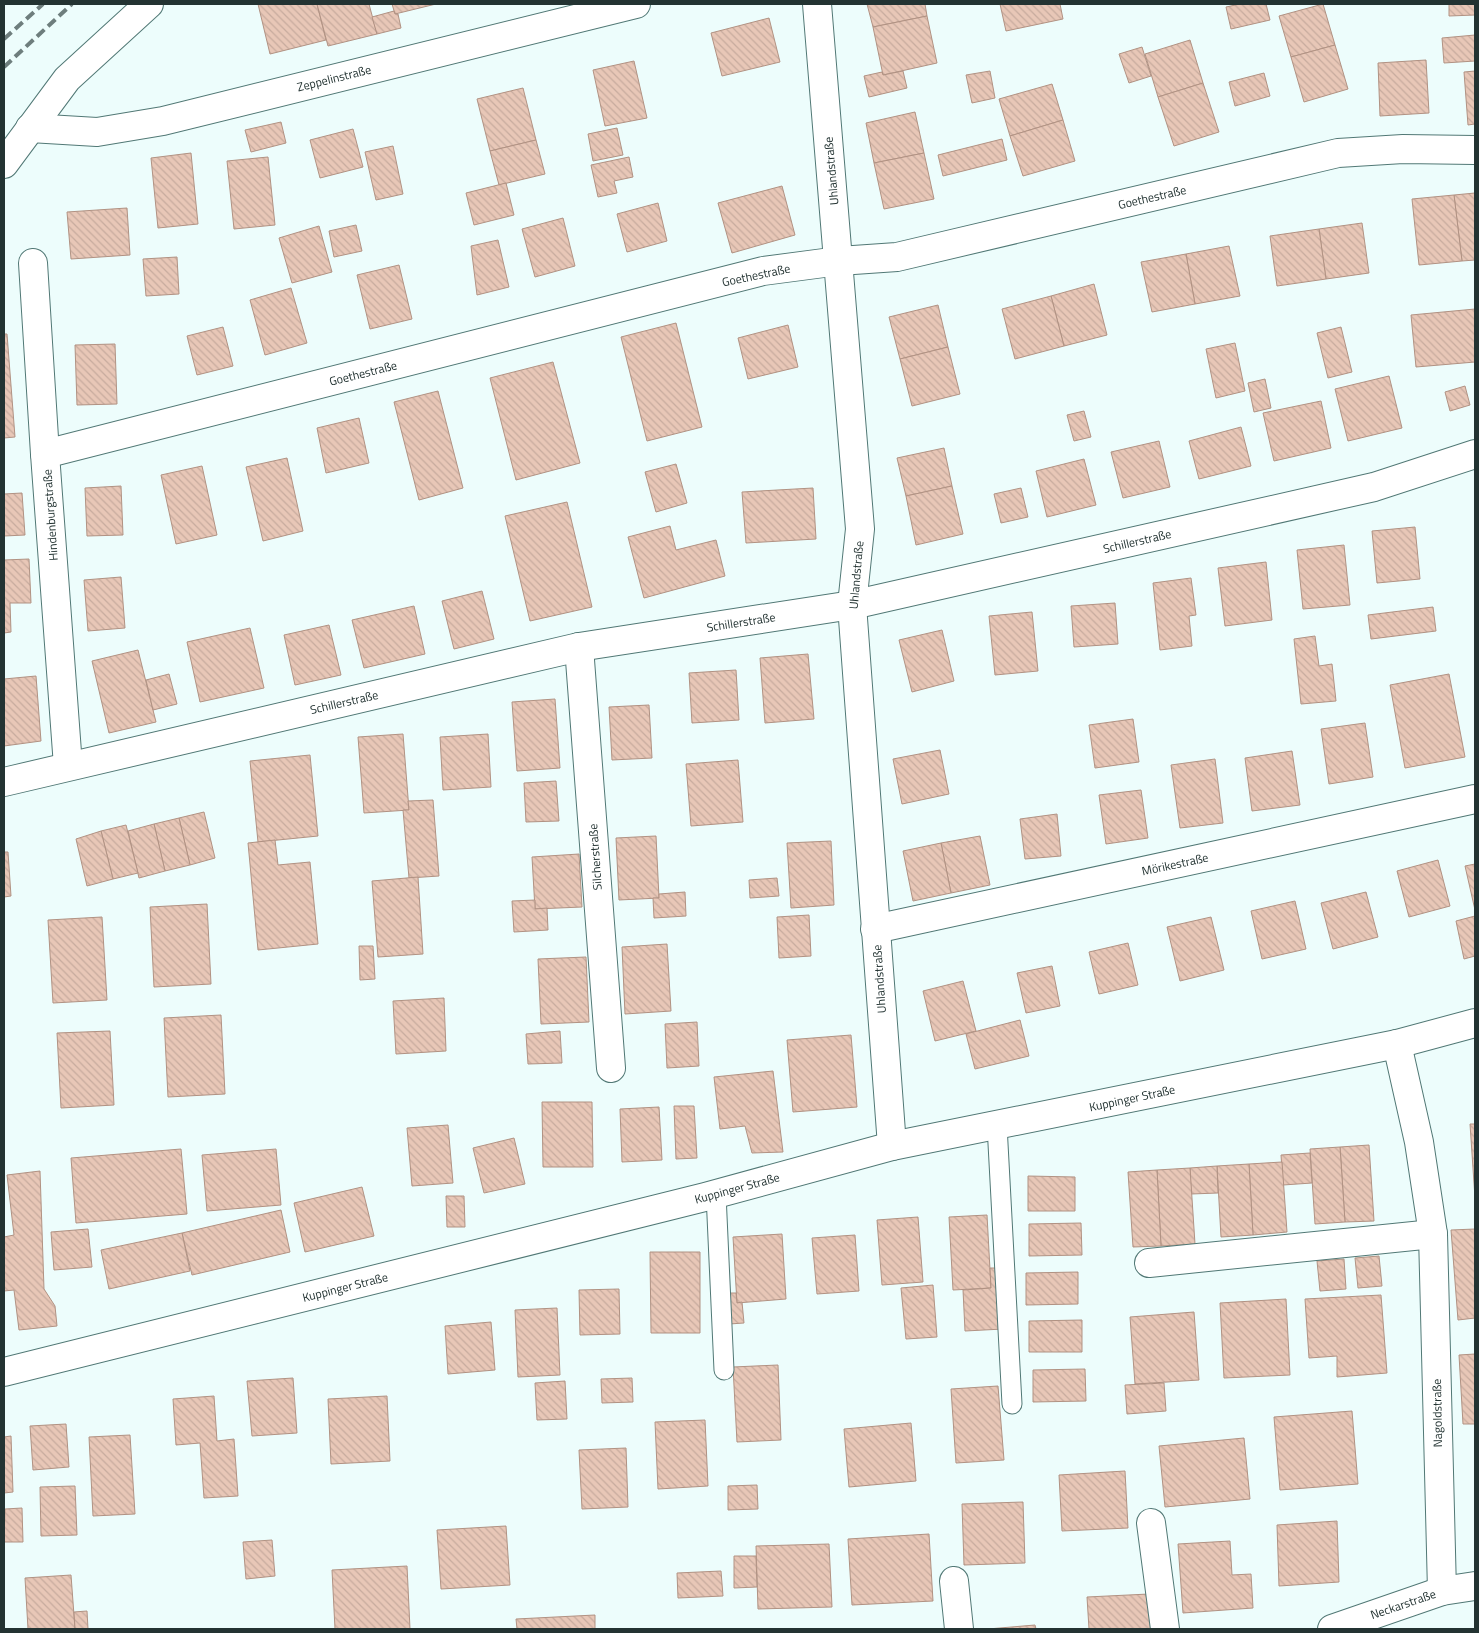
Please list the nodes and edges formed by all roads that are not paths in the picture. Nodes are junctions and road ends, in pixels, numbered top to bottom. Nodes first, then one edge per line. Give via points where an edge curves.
1 (149, 4) edge
2 (636, 4) edge
3 (817, 4) edge
4 (30, 128) junction
5 (1475, 150) edge
6 (4, 164) edge
7 (839, 261) junction
8 (33, 263) dead end
9 (45, 454) junction
10 (1475, 454) edge
11 (852, 605) junction
12 (579, 647) junction
13 (68, 766) junction
14 (4, 782) edge
15 (1475, 800) edge
16 (875, 929) junction
17 (1475, 1023) edge
18 (1396, 1044) junction
19 (611, 1068) dead end
20 (998, 1126) junction
21 (892, 1146) junction
22 (716, 1194) junction
23 (1433, 1234) junction
24 (1150, 1263) dead end
25 (724, 1370) dead end
26 (4, 1372) edge
27 (1012, 1404) dead end
28 (1151, 1523) dead end
29 (954, 1581) dead end
30 (1475, 1586) edge
31 (1442, 1591) junction
32 (959, 1629) edge
33 (1165, 1629) edge
34 (1332, 1629) edge

1 - 4 street via 67,79
2 - 4 street, Zeppelinstraße via 163,121 97,132
3 - 7 street, Uhlandstraße
4 - 6 street
5 - 7 street, Goethestraße via 1338,152 897,258
7 - 9 street, Goethestraße via 764,271
7 - 11 street, Uhlandstraße via 860,529
8 - 9 street, Hindenburgstraße
9 - 13 street, Hindenburgstraße
10 - 11 street, Schillerstraße via 1374,487
11 - 12 street, Schillerstraße
11 - 16 street, Uhlandstraße
12 - 13 street, Schillerstraße
12 - 19 street, Silcherstraße
13 - 14 street, Schillerstraße
15 - 16 street, Mörikestraße
16 - 21 street, Uhlandstraße
17 - 18 street, Kuppinger Straße
18 - 20 street, Kuppinger Straße
18 - 23 street, Nagoldstraße via 1419,1142
20 - 21 street, Kuppinger Straße
20 - 27 lane
21 - 22 street, Kuppinger Straße
22 - 25 lane
22 - 26 street, Kuppinger Straße
23 - 24 street
23 - 31 street, Nagoldstraße
28 - 33 street
29 - 32 street
30 - 31 street, Neckarstraße
31 - 34 street, Neckarstraße

